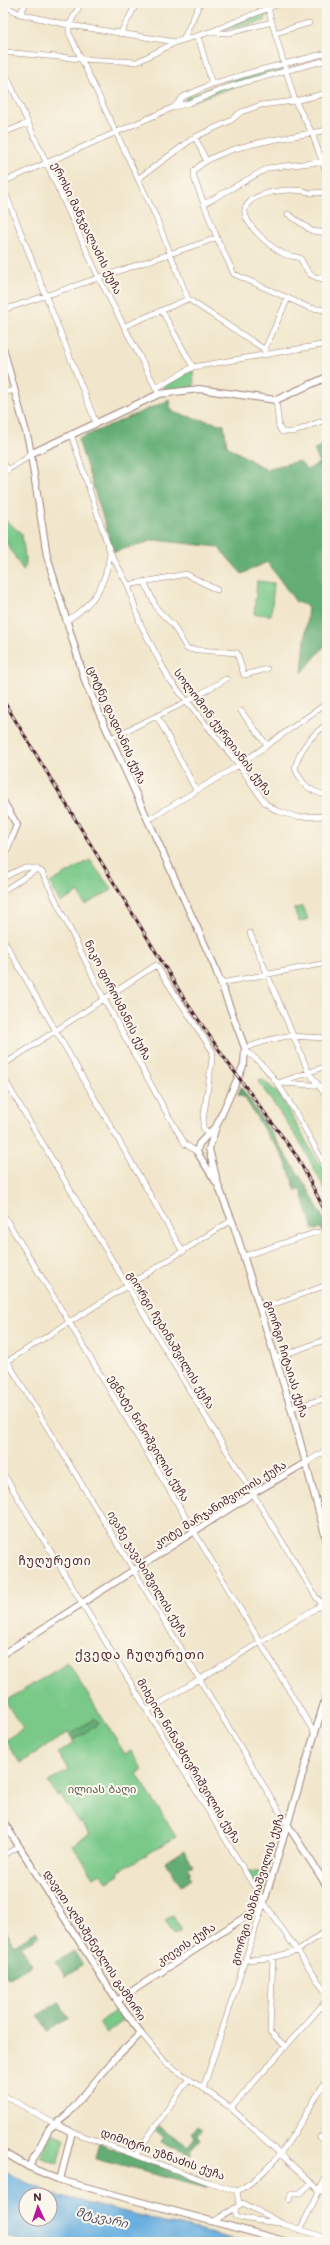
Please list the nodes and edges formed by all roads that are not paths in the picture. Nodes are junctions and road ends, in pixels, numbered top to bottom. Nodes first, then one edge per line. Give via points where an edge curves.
1 (26, 3) edge
2 (81, 3) edge
3 (137, 3) edge
4 (200, 3) edge
5 (281, 3) edge
6 (3, 4) edge
7 (268, 10) junction
8 (20, 14) junction
9 (272, 22) junction
10 (309, 23) dead end
11 (69, 25) junction
12 (210, 32) junction
13 (275, 33) junction
14 (120, 34) junction
15 (198, 36) junction
16 (183, 40) junction
17 (176, 42) junction
18 (3, 52) edge
19 (327, 53) edge
20 (81, 60) junction
21 (327, 60) edge
22 (284, 63) junction
23 (3, 68) edge
24 (286, 71) junction
25 (5, 75) edge
26 (212, 84) junction
27 (327, 93) edge
28 (183, 97) junction
29 (295, 101) junction
30 (187, 105) junction
31 (174, 107) junction
32 (28, 123) junction
33 (327, 130) edge
34 (3, 133) edge
35 (312, 133) junction
36 (117, 134) junction
37 (195, 137) junction
38 (206, 160) junction
39 (325, 161) edge
40 (46, 164) junction
41 (327, 175) edge
42 (138, 178) junction
43 (3, 182) edge
44 (3, 187) edge
45 (327, 192) edge
46 (204, 204) junction
47 (288, 214) dead end
48 (327, 233) edge
49 (217, 238) junction
50 (170, 253) junction
51 (99, 278) junction
52 (327, 280) edge
53 (46, 296) junction
54 (288, 298) junction
55 (188, 299) junction
56 (3, 310) edge
57 (327, 310) edge
58 (162, 311) junction
59 (125, 326) junction
60 (327, 344) edge
61 (3, 348) edge
62 (264, 352) junction
63 (4, 359) edge
64 (193, 367) junction
65 (327, 378) edge
66 (14, 390) junction
67 (158, 391) junction
68 (3, 393) edge
69 (276, 400) junction
70 (327, 419) edge
71 (96, 423) junction
72 (71, 434) junction
73 (30, 454) junction
74 (3, 462) edge
75 (5, 472) edge
76 (110, 552) junction
77 (144, 581) junction
78 (128, 585) junction
79 (216, 590) dead end
80 (66, 621) junction
81 (267, 669) dead end
82 (226, 679) dead end
83 (188, 701) junction
84 (327, 703) edge
85 (241, 712) dead end
86 (157, 716) junction
87 (327, 724) edge
88 (111, 738) junction
89 (267, 745) junction
90 (239, 765) junction
91 (196, 790) junction
92 (327, 795) edge
93 (3, 801) edge
94 (327, 816) edge
95 (148, 820) junction
96 (3, 858) edge
97 (37, 869) junction
98 (3, 878) edge
99 (3, 891) edge
100 (250, 933) dead end
101 (3, 939) edge
102 (327, 963) edge
103 (267, 973) junction
104 (221, 983) junction
105 (104, 999) junction
106 (55, 1030) junction
107 (294, 1038) junction
108 (327, 1038) edge
109 (245, 1050) junction
110 (3, 1065) edge
111 (327, 1066) edge
112 (308, 1071) junction
113 (3, 1077) edge
114 (278, 1083) junction
115 (317, 1085) junction
116 (327, 1086) edge
117 (327, 1097) edge
118 (216, 1127) junction
119 (208, 1134) junction
120 (183, 1140) junction
121 (199, 1144) junction
122 (209, 1149) junction
123 (197, 1152) junction
124 (327, 1164) edge
125 (218, 1185) junction
126 (3, 1214) edge
127 (232, 1220) junction
128 (317, 1232) dead end
129 (182, 1252) junction
130 (244, 1256) junction
131 (327, 1284) edge
132 (126, 1285) junction
133 (261, 1309) junction
134 (69, 1322) junction
135 (327, 1339) edge
136 (3, 1354) edge
137 (276, 1358) junction
138 (5, 1362) edge
139 (327, 1398) edge
140 (292, 1408) junction
141 (327, 1450) edge
142 (307, 1462) junction
143 (3, 1473) edge
144 (252, 1494) junction
145 (327, 1512) edge
146 (320, 1515) junction
147 (193, 1532) junction
148 (327, 1542) edge
149 (135, 1570) junction
150 (327, 1597) edge
151 (322, 1602) junction
152 (82, 1603) junction
153 (327, 1606) edge
154 (327, 1610) edge
155 (260, 1642) junction
156 (3, 1654) edge
157 (200, 1678) junction
158 (327, 1693) edge
159 (147, 1711) junction
160 (315, 1734) junction
161 (3, 1821) edge
162 (287, 1824) junction
163 (19, 1846) junction
164 (3, 1856) edge
165 (327, 1886) edge
166 (264, 1902) junction
167 (327, 1930) edge
168 (297, 1951) junction
169 (273, 1957) junction
170 (245, 1960) junction
171 (327, 1994) edge
172 (327, 2000) edge
173 (117, 2001) junction
174 (141, 2033) junction
175 (286, 2047) junction
176 (327, 2079) edge
177 (188, 2080) junction
178 (203, 2089) junction
179 (3, 2095) edge
180 (231, 2108) junction
181 (62, 2119) junction
182 (55, 2124) junction
183 (68, 2130) junction
184 (320, 2137) dead end
185 (327, 2141) edge
186 (3, 2152) edge
187 (136, 2154) junction
188 (280, 2154) junction
189 (29, 2167) junction
190 (327, 2175) edge
191 (60, 2180) junction
192 (312, 2183) junction
193 (319, 2190) junction
194 (237, 2191) junction
195 (327, 2193) edge
196 (289, 2200) dead end
197 (248, 2205) junction
198 (237, 2206) junction
199 (245, 2219) junction
200 (214, 2222) junction
201 (283, 2224) junction
202 (241, 2229) junction
203 (300, 2230) junction
204 (327, 2238) edge
205 (3, 2241) edge
206 (7, 2242) edge
207 (288, 2242) edge

1 - 8 street
2 - 11 street
3 - 14 street
4 - 16 street
5 - 7 street
6 - 8 street
7 - 9 street
7 - 12 street
8 - 11 street
9 - 12 street via 229,33
9 - 13 street
10 - 13 street
11 - 14 street
11 - 20 street via 69,33
12 - 15 street
13 - 22 street
14 - 17 street
15 - 16 street
15 - 26 street
16 - 17 street
17 - 20 street via 137,62
18 - 20 street
19 - 22 street
20 - 36 street
21 - 24 street
22 - 24 street
22 - 26 street
23 - 25 street, ეროსი მანჯგალაძის ქუჩა
24 - 29 street
24 - 30 street via 219,90
25 - 32 street, ეროსი მანჯგალაძის ქუჩა
26 - 28 street
27 - 29 street
28 - 30 street
28 - 31 street
29 - 35 street
29 - 37 street via 250,108 230,121
30 - 31 street
31 - 36 street
32 - 34 street
32 - 40 street, ეროსი მანჯგალაძის ქუჩა
33 - 35 street
35 - 38 street via 241,148
35 - 39 street
36 - 40 street
36 - 42 street
37 - 38 street
37 - 42 street
38 - 46 street via 194,171 194,178
39 - 41 street
39 - 46 street via 268,168
40 - 43 street
40 - 51 street, ეროსი მანჯგალაძის ქუჩა
42 - 50 street
44 - 53 street
45 - 52 street via 296,190 267,193 249,203 245,210 253,228 269,244 284,254 300,258 305,270 311,275
46 - 49 street
47 - 48 street via 312,231
49 - 50 street
49 - 54 street via 234,274
50 - 51 street
50 - 55 street
51 - 53 street
51 - 59 street, ეროსი მანჯგალაძის ქუჩა
53 - 56 street
53 - 71 street
54 - 57 street via 310,308
54 - 62 street
55 - 58 street
55 - 62 street
58 - 59 street
58 - 64 street
59 - 67 street, ეროსი მანჯგალაძის ქუჩა
60 - 62 street
61 - 63 main road, ცოტნე დადიანის ქუჩა
62 - 64 street
63 - 66 main road, ცოტნე დადიანის ქუჩა
64 - 67 street
65 - 69 main road
66 - 68 street
66 - 73 main road, ცოტნე დადიანის ქუჩა
67 - 69 main road via 199,389
67 - 71 main road
69 - 70 street via 279,427 282,432 294,432
71 - 72 main road
72 - 73 main road
72 - 76 street, სოლომონ ქურდიანის ქუჩა
73 - 75 street
73 - 80 main road, ცოტნე დადიანის ქუჩა via 47,556
74 - 75 street
76 - 78 street, სოლომონ ქურდიანის ქუჩა
76 - 80 street via 108,571 98,592 75,616
77 - 78 street
77 - 79 street via 186,574
77 - 81 street via 157,609 173,626 187,649 237,654 244,675
78 - 83 street, სოლომონ ქურდიანის ქუჩა via 140,623 150,644 169,679
80 - 88 main road, ცოტნე დადიანის ქუჩა via 86,684
82 - 83 street
83 - 86 street
83 - 90 street, სოლომონ ქურდიანის ქუჩა
84 - 89 street
85 - 89 street
86 - 88 street
86 - 91 street
87 - 92 street via 312,735 298,756 295,768 306,787
88 - 95 main road, ცოტნე დადიანის ქუჩა
89 - 90 street
90 - 91 street
90 - 94 street, სოლომონ ქურდიანის ქუჩა via 265,804 277,811 297,817
91 - 95 street
93 - 96 main road via 17,825
95 - 104 main road, ცოტნე დადიანის ქუჩა
97 - 98 street via 26,867
97 - 99 street
97 - 105 street, ნიკო ფიროსმანის ქუჩა via 42,872
100 - 103 street
101 - 106 street
102 - 103 street
103 - 104 street
103 - 107 street
104 - 109 main road, ცოტნე დადიანის ქუჩა
105 - 106 street
105 - 119 street via 156,965 211,1047 213,1056 203,1121 203,1127
105 - 120 street, ნიკო ფიროსმანის ქუჩა
106 - 110 street
106 - 129 street
107 - 108 street
107 - 109 street via 287,1036 269,1040
107 - 112 street
109 - 114 street via 255,1057
109 - 118 main road via 244,1064
111 - 112 street
112 - 114 street
112 - 115 street
113 - 132 street, გიორგი ჩუბინაშვილის ქუჩა
114 - 115 street
114 - 124 street via 313,1145
115 - 116 street
115 - 117 street
118 - 119 main road
118 - 122 main road
119 - 121 main road
120 - 121 street
120 - 123 street, ნიკო ფიროსმანის ქუჩა
121 - 122 main road via 206,1144
121 - 123 main road
122 - 123 main road via 206,1154
122 - 125 main road, გიორგი ჩიტაიას ქუჩა
123 - 125 main road, გიორგი ჩიტაიას ქუჩა
125 - 127 main road, გიორგი ჩიტაიას ქუჩა
126 - 134 street, ეგნატე ნინოშვილის ქუჩა
127 - 129 street
127 - 130 main road, გიორგი ჩიტაიას ქუჩა
128 - 130 street
129 - 132 street
130 - 133 main road, გიორგი ჩიტაიას ქუჩა
131 - 133 street
132 - 134 street
132 - 144 street, გიორგი ჩუბინაშვილის ქუჩა
133 - 137 main road, გიორგი ჩიტაიას ქუჩა
134 - 138 street
134 - 147 street, ეგნატე ნინოშვილის ქუჩა
135 - 137 street
136 - 138 street, ივანე ჯავახიშვილის ქუჩა
137 - 140 main road, გიორგი ჩიტაიას ქუჩა
138 - 149 street, ივანე ჯავახიშვილის ქუჩა
139 - 140 street
140 - 142 main road, გიორგი ჩიტაიას ქუჩა
141 - 142 street, კოტე მარჯანიშვილის ქუჩა
142 - 144 main road, კოტე მარჯანიშვილის ქუჩა
142 - 146 main road, გიორგი ჩიტაიას ქუჩა
143 - 152 street, მიხეილ წინამძღვრიშვილის ქუჩა
144 - 147 main road, კოტე მარჯანიშვილის ქუჩა
144 - 151 street, გიორგი ჩუბინაშვილის ქუჩა via 316,1597
145 - 146 street
146 - 148 main road, გიორგი ჩიტაიას ქუჩა
147 - 149 main road, კოტე მარჯანიშვილის ქუჩა
147 - 155 street, ეგნატე ნინოშვილის ქუჩა
149 - 152 main road, კოტე მარჯანიშვილის ქუჩა
149 - 157 street, ივანე ჯავახიშვილის ქუჩა
150 - 151 street
151 - 153 street
151 - 154 street, გიორგი ჩუბინაშვილის ქუჩა
151 - 155 street
152 - 156 main road, კოტე მარჯანიშვილის ქუჩა
152 - 159 street, მიხეილ წინამძღვრიშვილის ქუჩა
155 - 157 street
155 - 160 street, ეგნატე ნინოშვილის ქუჩა
157 - 159 street
157 - 162 street, ივანე ჯავახიშვილის ქუჩა
158 - 160 main road, გიორგი მაზნიაშვილის ქუჩა
159 - 166 street, მიხეილ წინამძღვრიშვილის ქუჩა
160 - 162 main road, გიორგი მაზნიაშვილის ქუჩა
161 - 163 main road, დავით აღმაშენებლის გამზირი
162 - 165 main road, ივანე ჯავახიშვილის ქუჩა
162 - 166 main road, გიორგი მაზნიაშვილის ქუჩა
163 - 164 street
163 - 173 main road, დავით აღმაშენებლის გამზირი
166 - 168 street, მიხეილ წინამძღვრიშვილის ქუჩა
166 - 170 street, გიორგი მაზნიაშვილის ქუჩა
166 - 173 main road, კიევის ქუჩა
167 - 168 street
168 - 169 street
168 - 171 street, მიხეილ წინამძღვრიშვილის ქუჩა
169 - 170 street
169 - 175 street via 270,2032
170 - 178 street, გიორგი მაზნიაშვილის ქუჩა
172 - 175 street
173 - 174 main road, დავით აღმაშენებლის გამზირი
174 - 177 street, დავით აღმაშენებლის გამზირი via 166,2063
174 - 181 main road via 116,2057
175 - 180 street
176 - 188 street
177 - 178 street, დავით აღმაშენებლის გამზირი
177 - 187 street
178 - 180 street, დავით აღმაშენებლის გამზირი
179 - 182 street, დიმიტრი უზნაძის ქუჩა
180 - 188 street, დავით აღმაშენებლის გამზირი
181 - 182 main road
181 - 183 main road
182 - 183 main road, დიმიტრი უზნაძის ქუჩა
182 - 189 main road via 47,2132
183 - 187 street, დიმიტრი უზნაძის ქუჩა
183 - 191 main road via 71,2136
184 - 185 street
186 - 189 main road
187 - 194 street, დიმიტრი უზნაძის ქუჩა
188 - 192 street, დავით აღმაშენებლის გამზირი
188 - 194 street via 260,2175
189 - 191 main road
190 - 193 street
191 - 200 main road
192 - 193 street, დავით აღმაშენებლის გამზირი
192 - 196 street via 300,2192 293,2193
193 - 195 street, დავით აღმაშენებლის გამზირი
193 - 203 street
194 - 198 street
197 - 198 street
197 - 199 street via 251,2212
197 - 201 street
198 - 199 street via 236,2215
198 - 200 street
199 - 201 street
199 - 202 street
200 - 202 main road
201 - 203 street
202 - 207 main road
203 - 204 street
205 - 206 highway

